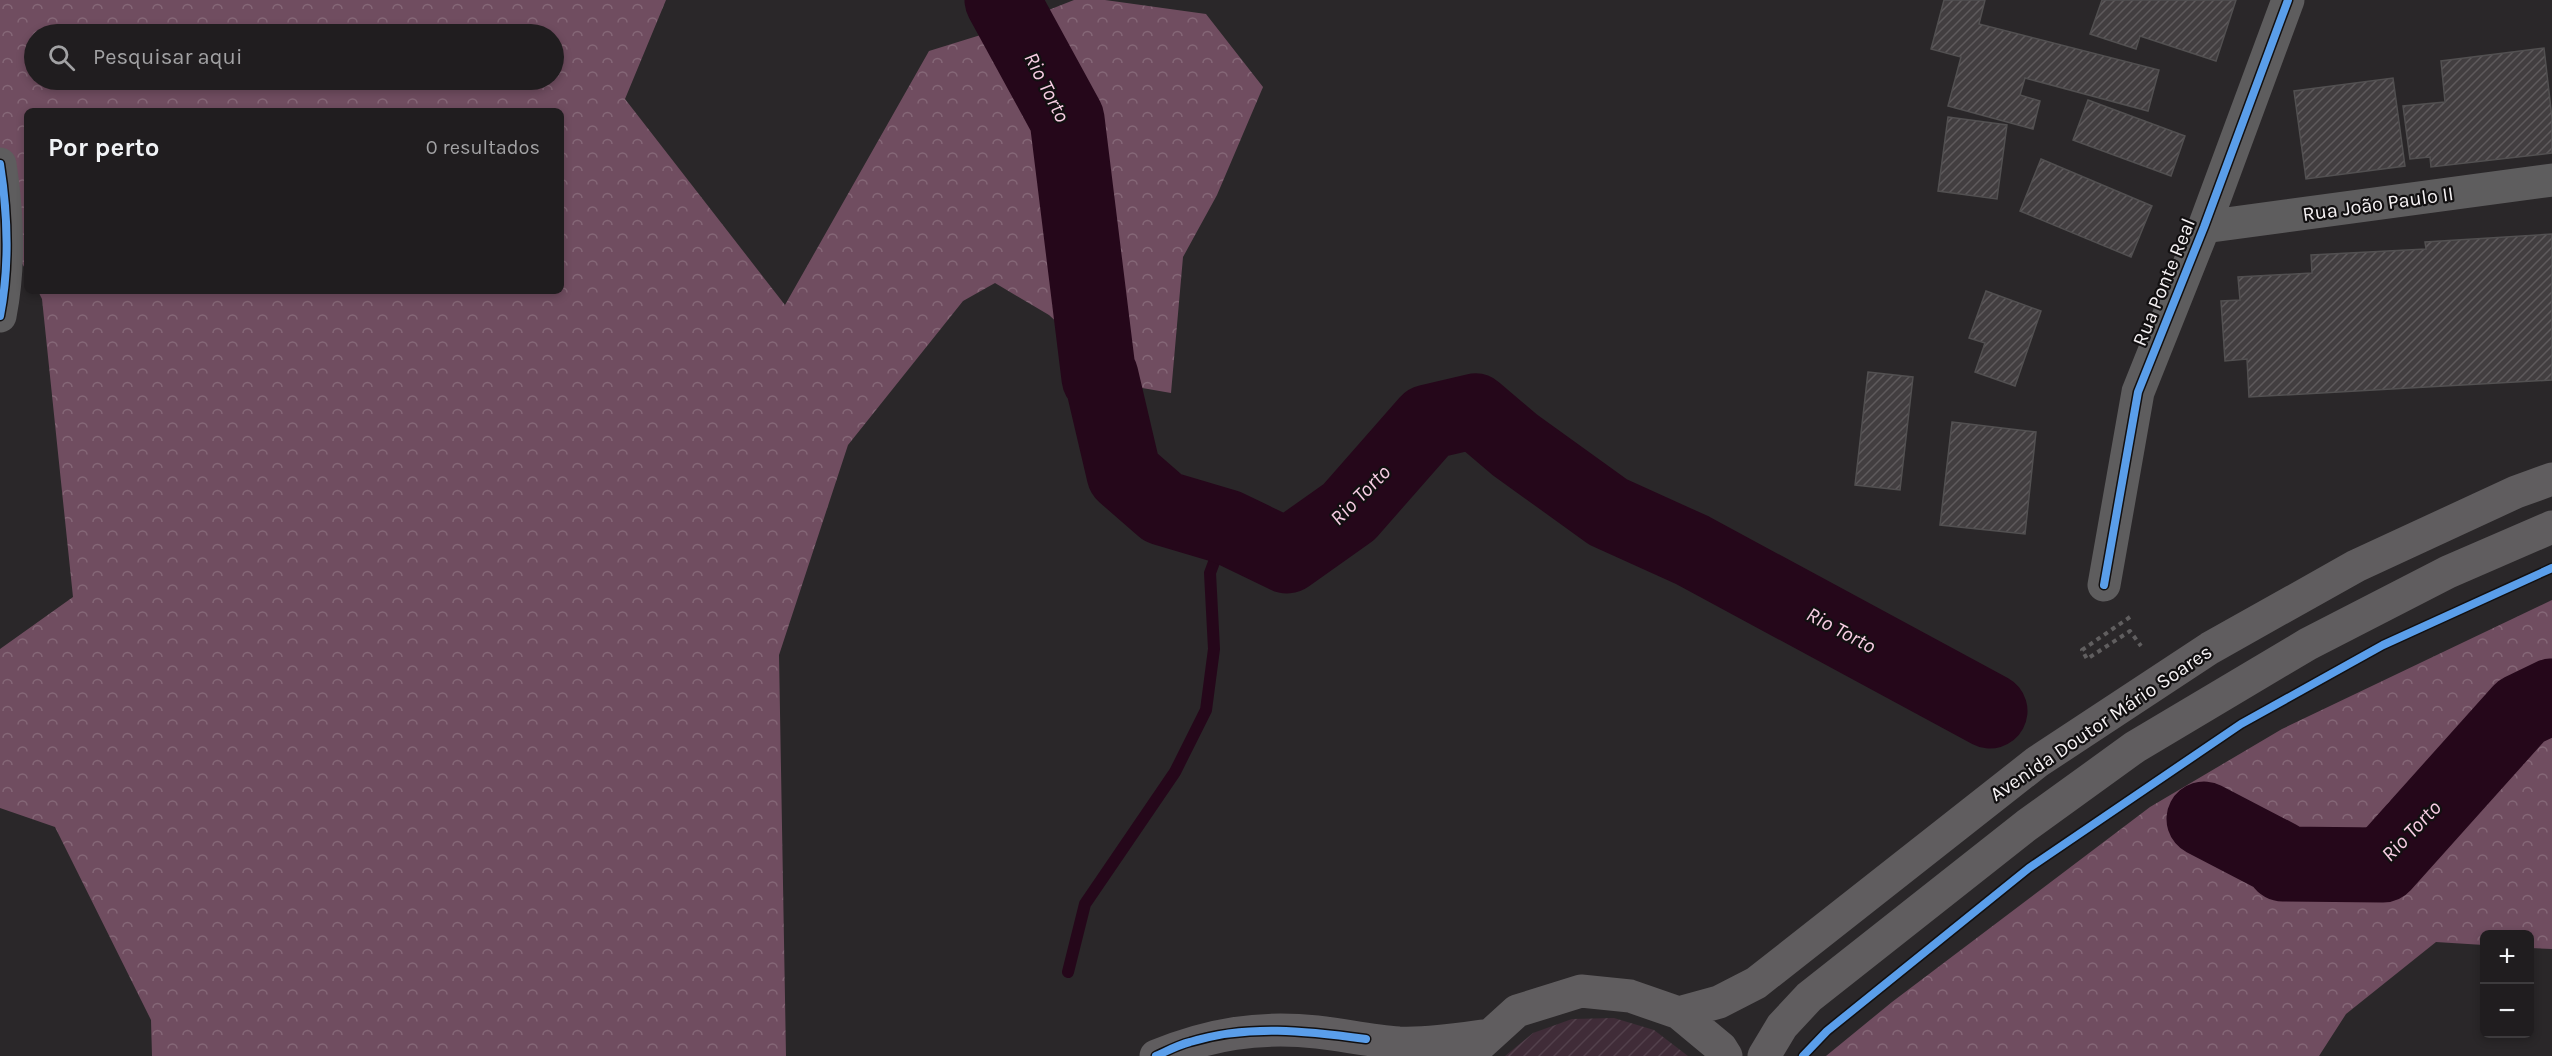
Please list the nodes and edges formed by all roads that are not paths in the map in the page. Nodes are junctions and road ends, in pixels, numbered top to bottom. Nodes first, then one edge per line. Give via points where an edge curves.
1 (2288, 0) edge
2 (0, 164) edge
3 (2552, 180) edge
4 (2204, 227) junction
5 (0, 316) edge
6 (2552, 479) edge
7 (2552, 527) edge
8 (2104, 585) dead end
9 (1679, 1013) junction
10 (1480, 1046) edge
11 (1156, 1056) edge
12 (1726, 1056) edge
13 (1764, 1056) edge

1 - 4 street, Rua Ponte Real
2 - 5 street via 7,222
3 - 4 street, Rua João Paulo II
4 - 8 street, Rua Ponte Real via 2138,392
6 - 9 main road, Avenida Doutor Mário Soares via 2356,566 2210,648 2037,762 1756,983 1719,1002
7 - 13 main road, Avenida Doutor Mário Soares via 2448,572 2308,644 2135,747 2027,825 1809,997 1782,1026
9 - 10 main road via 1630,996 1581,991 1517,1011
9 - 12 main road
10 - 11 main road via 1276,1030 1190,1042

